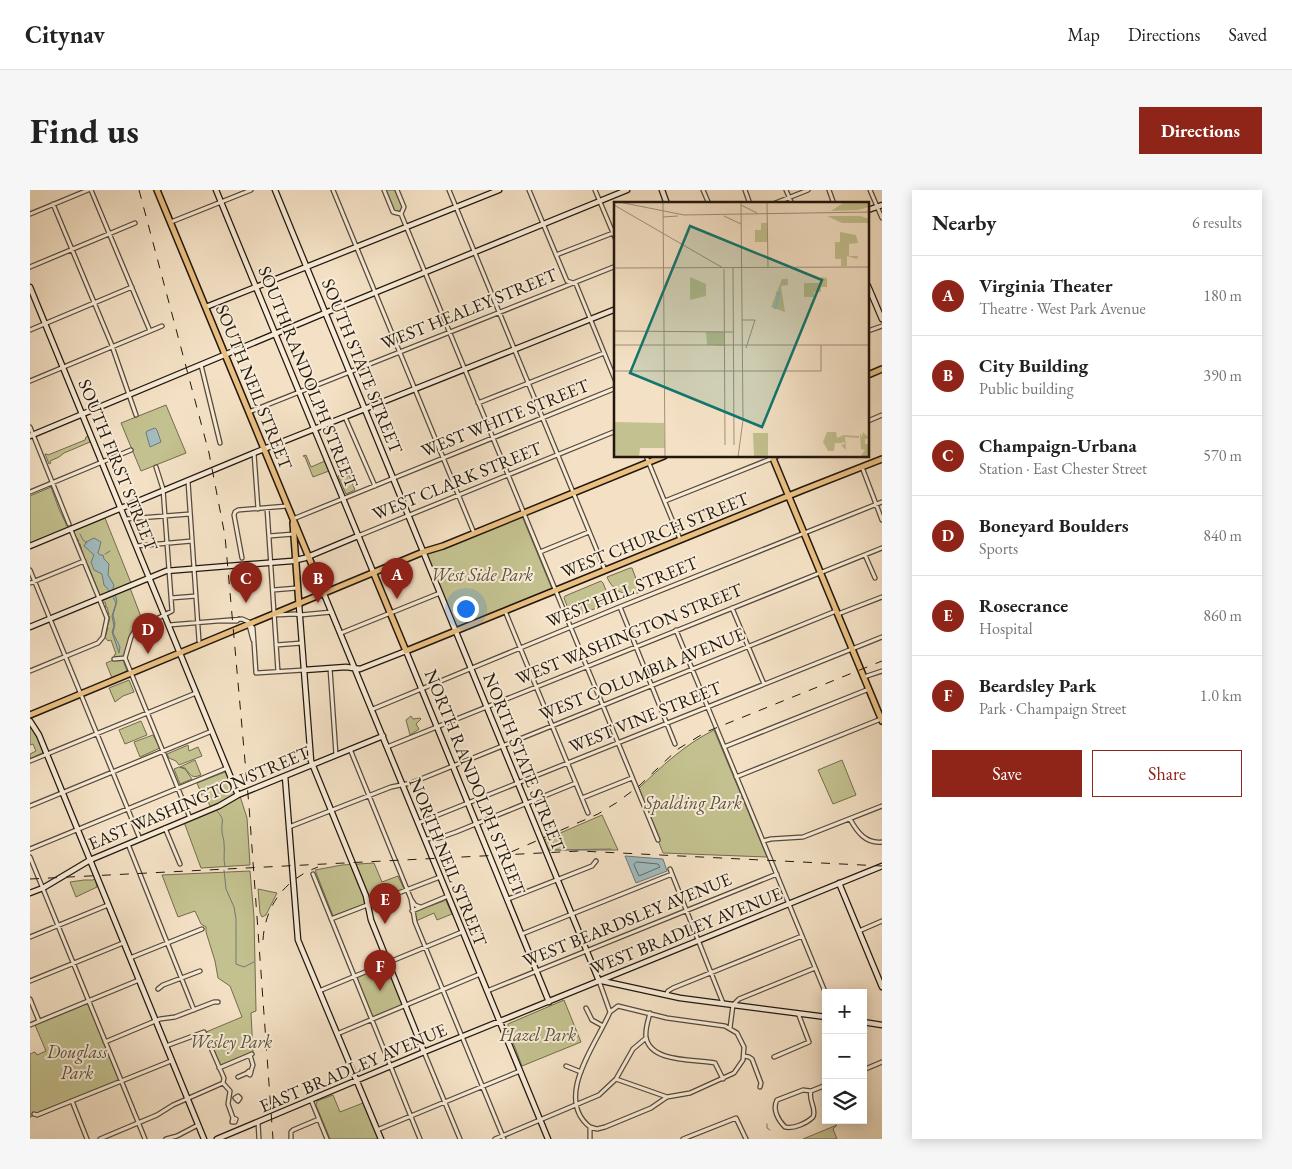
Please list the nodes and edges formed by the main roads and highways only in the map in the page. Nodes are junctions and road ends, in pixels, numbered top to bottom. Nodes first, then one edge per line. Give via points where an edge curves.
1 (157, 190) edge
2 (216, 190) edge
3 (274, 190) edge
4 (627, 190) edge
5 (662, 190) edge
6 (496, 191) edge
7 (666, 202) edge
8 (306, 267) junction
9 (30, 287) edge
10 (256, 287) junction
11 (869, 287) edge
12 (206, 307) junction
13 (614, 310) edge
14 (325, 313) junction
15 (882, 319) edge
16 (275, 334) junction
17 (226, 354) junction
18 (882, 369) edge
19 (869, 375) edge
20 (365, 409) junction
21 (82, 414) junction
22 (315, 429) junction
23 (31, 435) edge
24 (264, 448) junction
25 (659, 458) edge
26 (774, 458) edge
27 (882, 459) edge
28 (788, 496) junction
29 (121, 508) junction
30 (293, 519) junction
31 (358, 536) junction
32 (30, 546) edge
33 (423, 552) junction
34 (309, 556) junction
35 (295, 560) junction
36 (374, 574) junction
37 (150, 578) junction
38 (324, 594) junction
39 (299, 605) junction
40 (30, 627) edge
41 (455, 631) junction
42 (406, 651) junction
43 (181, 654) junction
44 (356, 669) junction
45 (304, 670) junction
46 (879, 708) edge
47 (30, 715) edge
48 (882, 720) edge
49 (30, 721) edge
50 (383, 736) junction
51 (312, 764) junction
52 (284, 776) junction
53 (238, 794) junction
54 (90, 860) junction
55 (882, 866) edge
56 (839, 884) junction
57 (30, 893) edge
58 (880, 977) edge
59 (599, 981) junction
60 (882, 987) edge
61 (549, 1002) junction
62 (822, 1017) edge
63 (500, 1022) junction
64 (867, 1023) edge
65 (882, 1025) edge
66 (424, 1052) junction
67 (356, 1082) junction
68 (204, 1139) edge
69 (217, 1139) edge
70 (381, 1139) edge
71 (548, 1139) edge

1 - 12 main road, SOUTH NEIL STREET
2 - 10 main road, SOUTH RANDOLPH STREET
3 - 8 main road, SOUTH STATE STREET
4 - 14 main road
5 - 7 main road
6 - 8 main road
8 - 10 main road
8 - 14 main road, SOUTH STATE STREET
9 - 21 main road, SOUTH FIRST STREET
10 - 12 main road
10 - 16 main road, SOUTH RANDOLPH STREET
11 - 15 main road
12 - 17 main road, SOUTH NEIL STREET
13 - 20 main road
14 - 16 main road
14 - 20 main road, SOUTH STATE STREET
16 - 17 main road
16 - 22 main road, SOUTH RANDOLPH STREET
17 - 21 main road
17 - 24 main road, SOUTH NEIL STREET
18 - 19 main road
20 - 22 main road
20 - 33 main road, SOUTH STATE STREET
21 - 23 main road
21 - 29 main road, SOUTH FIRST STREET
22 - 24 main road
22 - 31 main road, SOUTH RANDOLPH STREET
24 - 29 main road
24 - 30 main road, SOUTH NEIL STREET
25 - 33 main road
26 - 28 main road
27 - 28 main road, WEST CHURCH STREET
28 - 41 main road, WEST CHURCH STREET
28 - 46 main road
29 - 32 main road
29 - 37 main road, SOUTH FIRST STREET
30 - 34 main road, SOUTH NEIL STREET
30 - 35 main road
31 - 34 main road, WEST CLARK STREET
31 - 36 main road, SOUTH RANDOLPH STREET
33 - 36 main road
33 - 41 main road, NORTH STATE STREET
34 - 35 main road, WEST CLARK STREET
34 - 38 main road, SOUTH NEIL STREET
35 - 37 main road, WEST CLARK STREET via 169,570
35 - 39 main road
36 - 38 main road
36 - 42 main road, NORTH RANDOLPH STREET
37 - 40 main road, WEST CLARK STREET
37 - 43 main road, SOUTH FIRST STREET
38 - 39 main road
38 - 44 main road, NORTH NEIL STREET
39 - 43 main road
39 - 45 main road
41 - 42 main road, WEST CHURCH STREET
41 - 59 main road, NORTH STATE STREET
42 - 44 main road, WEST CHURCH STREET
42 - 61 main road, NORTH RANDOLPH STREET
43 - 47 main road
43 - 53 main road, SOUTH FIRST STREET
44 - 45 main road, WEST CHURCH STREET
44 - 50 main road, NORTH NEIL STREET
45 - 51 main road
46 - 48 main road
49 - 54 main road via 36,728
50 - 51 main road, EAST WASHINGTON STREET
50 - 63 main road, NORTH NEIL STREET
51 - 52 main road, EAST WASHINGTON STREET
51 - 66 main road
52 - 53 main road, EAST WASHINGTON STREET
52 - 67 main road via 297,935
53 - 54 main road, EAST WASHINGTON STREET via 219,806
54 - 57 main road, EAST WASHINGTON STREET
54 - 68 main road
55 - 56 main road, WEST BRADLEY AVENUE
56 - 58 main road
56 - 59 main road, WEST BRADLEY AVENUE
58 - 60 main road
59 - 61 main road, WEST BRADLEY AVENUE
59 - 62 main road via 666,995
61 - 63 main road, WEST BRADLEY AVENUE
63 - 66 main road, EAST BRADLEY AVENUE
63 - 71 main road, NORTH NEIL STREET
64 - 65 main road
66 - 67 main road, EAST BRADLEY AVENUE
67 - 69 main road, EAST BRADLEY AVENUE
67 - 70 main road

